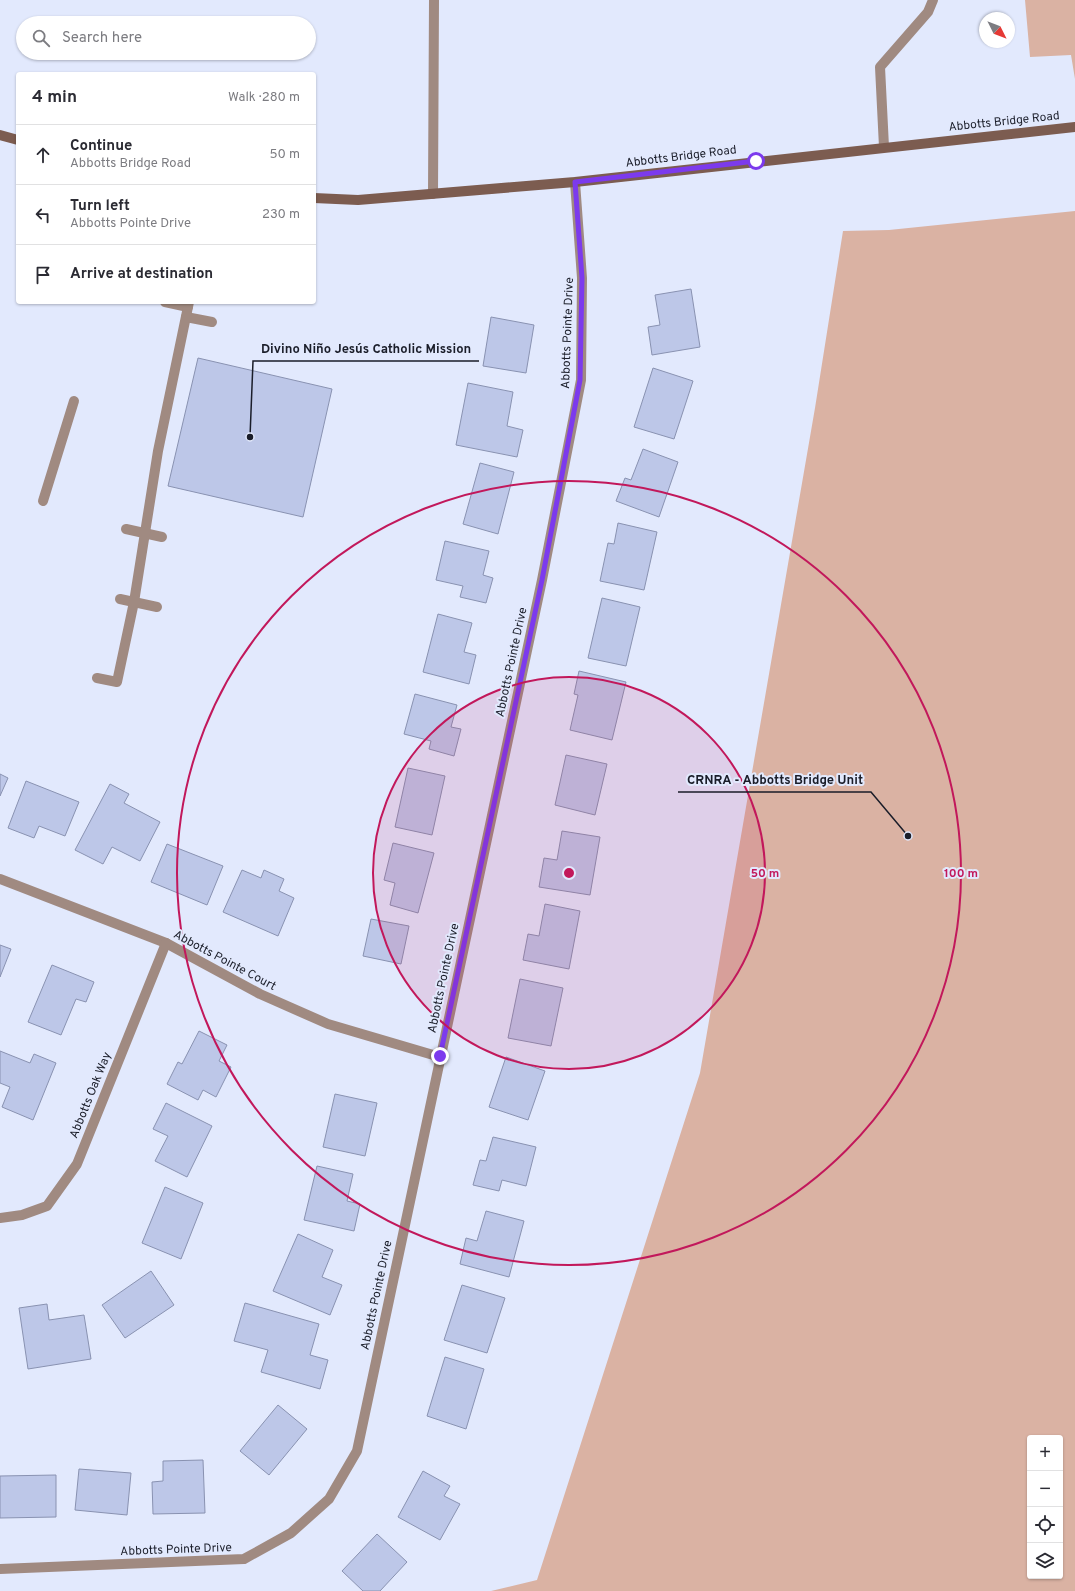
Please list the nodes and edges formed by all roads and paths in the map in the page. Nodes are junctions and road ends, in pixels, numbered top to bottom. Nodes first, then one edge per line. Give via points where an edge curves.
1 (434, 0) edge
2 (932, 0) edge
3 (1075, 127) edge
4 (0, 135) edge
5 (16, 139) edge
6 (884, 147) junction
7 (575, 182) junction
8 (433, 194) junction
9 (316, 198) edge
10 (189, 304) edge
11 (186, 317) junction
12 (212, 322) dead end
13 (74, 400) dead end
14 (43, 501) dead end
15 (126, 530) dead end
16 (145, 534) junction
17 (162, 537) dead end
18 (120, 599) dead end
19 (134, 602) junction
20 (157, 607) dead end
21 (97, 678) dead end
22 (0, 879) edge
23 (166, 943) junction
24 (440, 1056) junction
25 (0, 1218) edge
26 (0, 1569) edge

1 - 8 street
2 - 6 street via 928,12 880,67
3 - 6 main road, Abbotts Bridge Road
4 - 5 main road
6 - 7 main road, Abbotts Bridge Road
7 - 8 main road, Abbotts Bridge Road
7 - 24 street, Abbotts Pointe Drive via 582,278 580,380 542,580
8 - 9 main road, Abbotts Bridge Road via 358,200
10 - 11 street
11 - 12 street
11 - 16 street via 158,450
13 - 14 street
15 - 16 street
16 - 17 street
16 - 19 street
18 - 19 street
19 - 20 street
19 - 21 street via 117,682
22 - 23 street, Abbotts Pointe Court
23 - 24 street, Abbotts Pointe Court via 260,994 328,1024
23 - 25 street, Abbotts Oak Way via 76,1164 47,1206 22,1215
24 - 26 street, Abbotts Pointe Drive via 357,1451 329,1499 291,1533 244,1559

